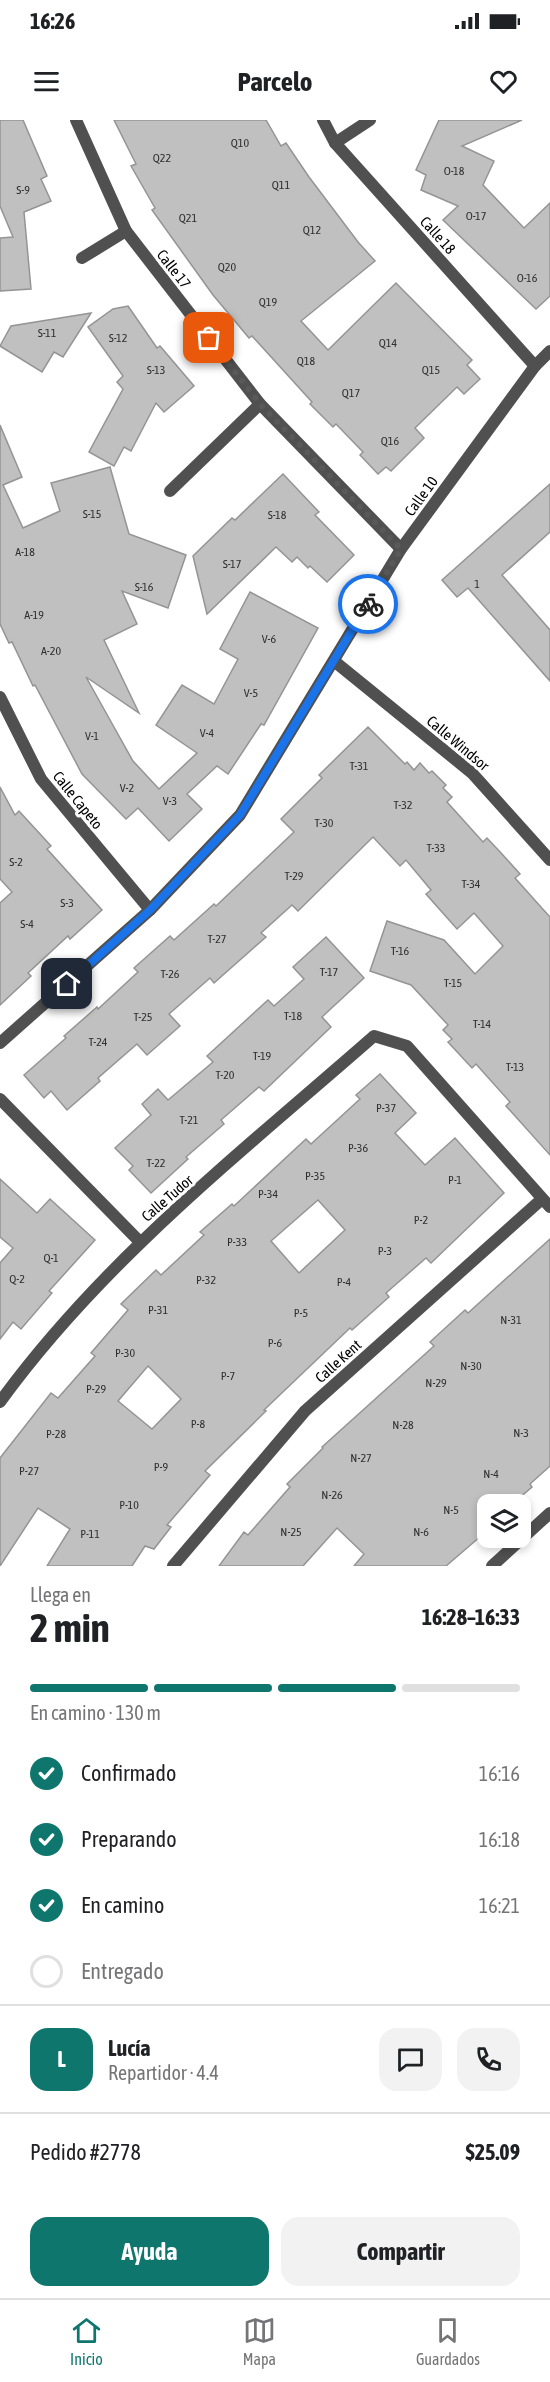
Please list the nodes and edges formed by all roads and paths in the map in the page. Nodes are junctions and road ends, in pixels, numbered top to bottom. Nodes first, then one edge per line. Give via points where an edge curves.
1 (76, 120) edge
2 (322, 120) edge
3 (370, 120) edge
4 (335, 143) junction
5 (126, 231) junction
6 (82, 258) dead end
7 (550, 351) edge
8 (535, 366) junction
9 (260, 404) junction
10 (170, 491) dead end
11 (401, 549) junction
12 (334, 662) junction
13 (0, 697) edge
14 (550, 860) edge
15 (150, 910) junction
16 (0, 1044) edge
17 (0, 1099) edge
18 (546, 1203) edge
19 (140, 1242) junction
20 (0, 1402) edge
21 (550, 1513) edge
22 (173, 1566) edge
23 (492, 1566) edge

1 - 5 street, Calle 17
2 - 4 street, Calle 18
3 - 4 street
4 - 8 street, Calle 18
5 - 6 street
5 - 9 street, Calle 17
7 - 8 street, Calle 10
8 - 11 street, Calle 10
9 - 10 street
9 - 11 street, Calle 17
11 - 12 street, Calle 10
12 - 14 street, Calle Windsor via 472,773
12 - 15 street, Calle 10 via 240,815
13 - 15 street, Calle Capeto via 41,778
15 - 16 street, Calle 10
17 - 19 street
18 - 19 street, Calle Tudor via 407,1046 374,1036
18 - 22 street, Calle Kent via 305,1411
19 - 20 street, Calle Tudor via 30,1360
21 - 23 street

